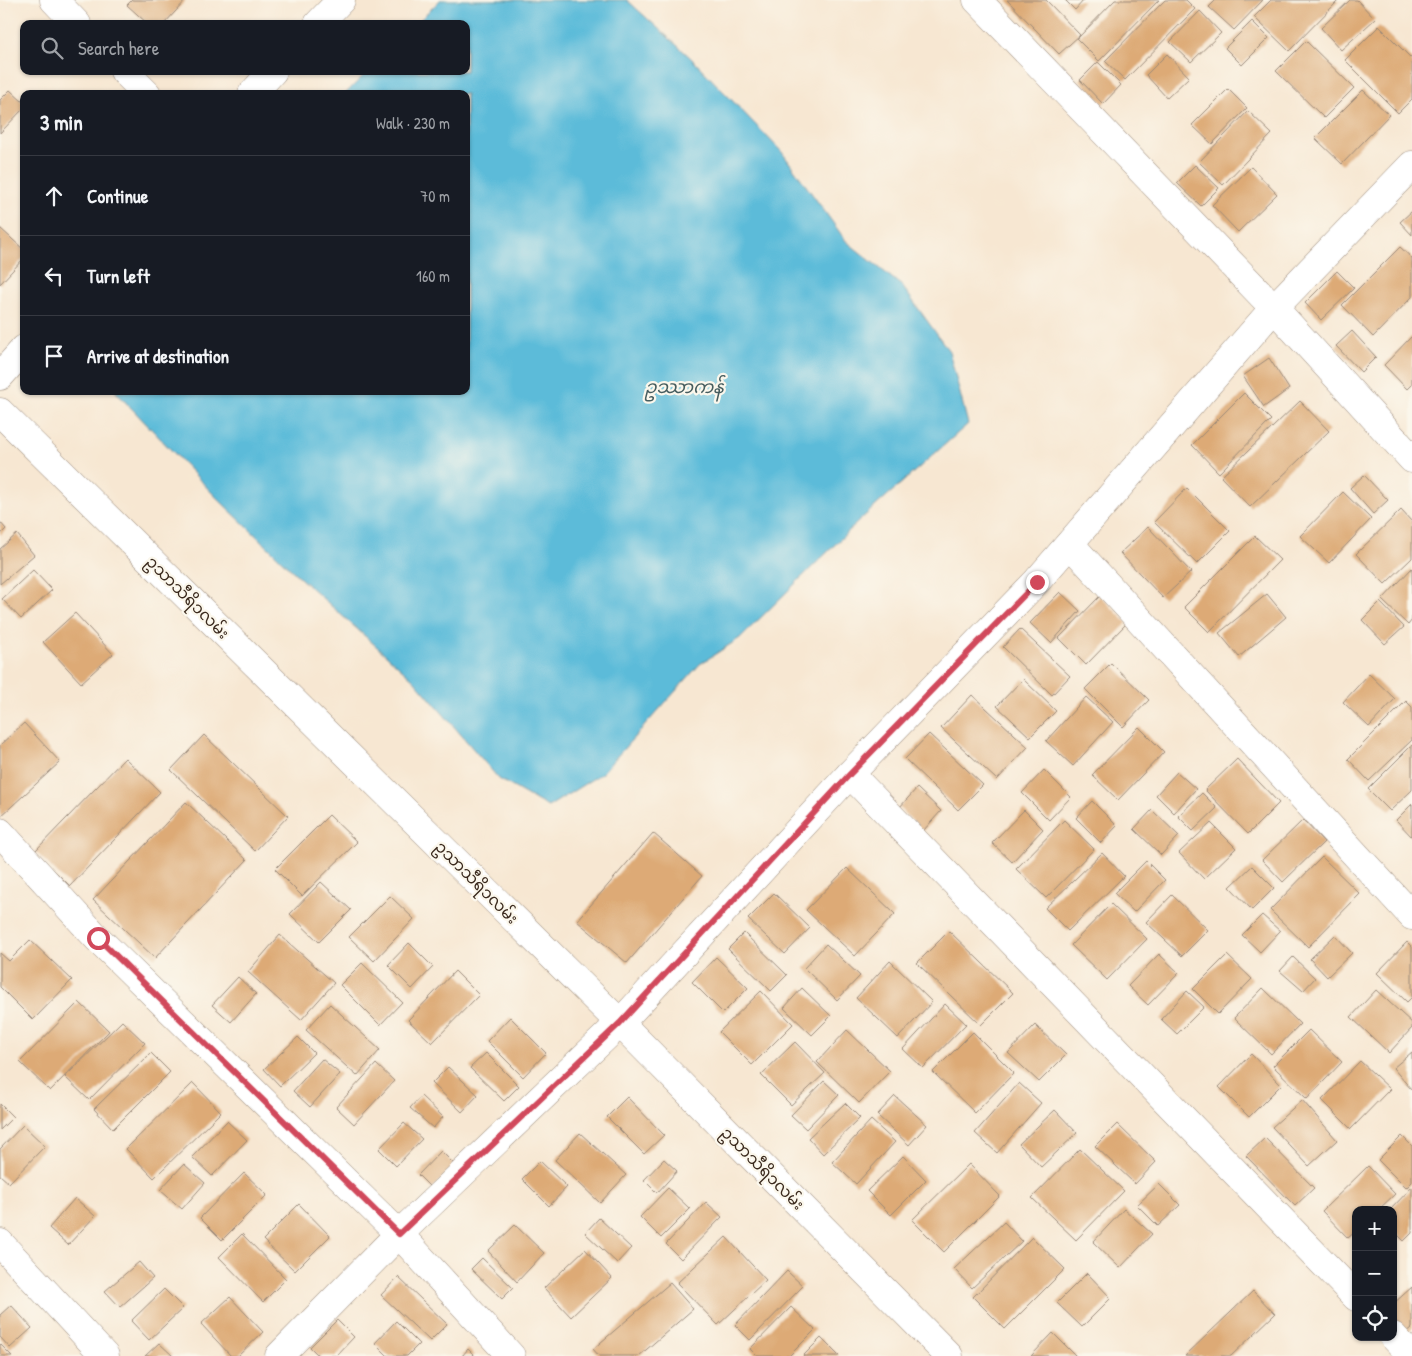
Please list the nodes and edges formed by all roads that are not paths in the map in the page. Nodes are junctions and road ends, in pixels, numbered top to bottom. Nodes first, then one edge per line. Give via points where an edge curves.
1 (54, 0) edge
2 (341, 0) edge
3 (977, 0) edge
4 (73, 20) edge
5 (322, 20) edge
6 (128, 75) edge
7 (269, 75) edge
8 (143, 90) edge
9 (256, 90) edge
10 (1412, 165) edge
11 (1274, 308) junction
12 (20, 354) edge
13 (0, 376) edge
14 (0, 412) edge
15 (1412, 459) edge
16 (1070, 544) junction
17 (850, 774) junction
18 (0, 832) edge
19 (1412, 916) edge
20 (620, 1023) junction
21 (399, 1234) junction
22 (0, 1243) edge
23 (1355, 1296) edge
24 (1397, 1340) edge
25 (105, 1356) edge
26 (278, 1356) edge
27 (510, 1356) edge
28 (949, 1356) edge
29 (1412, 1356) edge

1 - 4 street
2 - 5 street
3 - 11 street
6 - 8 street
7 - 9 street
10 - 11 street
11 - 15 street
11 - 16 street
12 - 13 street
14 - 20 street, ဥသာသီရိ၁လမ်း
16 - 17 street
16 - 19 street
17 - 20 street
17 - 23 street
18 - 21 street via 98,938
20 - 21 street
20 - 28 street, ဥသာသီရိ၁လမ်း
21 - 26 street
21 - 27 street
22 - 25 street
24 - 29 street

